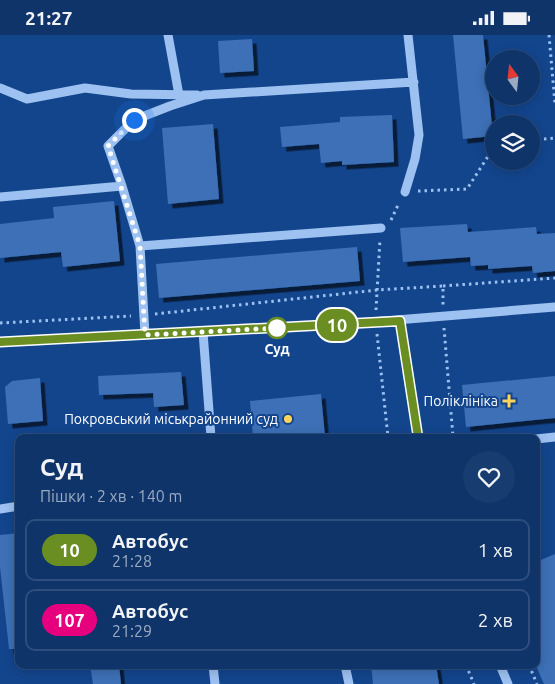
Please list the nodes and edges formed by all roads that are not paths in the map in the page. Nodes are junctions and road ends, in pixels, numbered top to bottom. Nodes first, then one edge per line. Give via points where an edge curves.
1 (168, 35) edge
2 (408, 35) edge
3 (414, 83) junction
4 (0, 89) edge
5 (179, 95) junction
6 (204, 95) junction
7 (122, 186) junction
8 (404, 192) road end
9 (0, 197) edge
10 (381, 228) road end
11 (140, 246) junction
12 (555, 307) edge
13 (400, 321) junction
14 (203, 332) junction
15 (145, 335) junction
16 (0, 342) edge
17 (211, 434) edge
18 (418, 434) edge
19 (555, 437) edge
20 (540, 439) edge
21 (15, 507) edge
22 (0, 509) edge
23 (213, 669) edge
24 (346, 669) edge
25 (502, 669) edge
26 (215, 684) edge
27 (349, 684) edge
28 (508, 684) edge

1 - 5 street
2 - 3 street
3 - 6 street
3 - 8 street via 418,135 415,159
4 - 5 street via 27,99 85,88
5 - 6 street
6 - 7 street via 134,120 108,146
7 - 9 street
7 - 11 street
10 - 11 street
11 - 15 street
12 - 13 street
13 - 14 street
13 - 18 street
14 - 15 street
14 - 17 street
15 - 16 street
19 - 20 street
21 - 22 street
23 - 26 street
24 - 27 street
25 - 28 street

